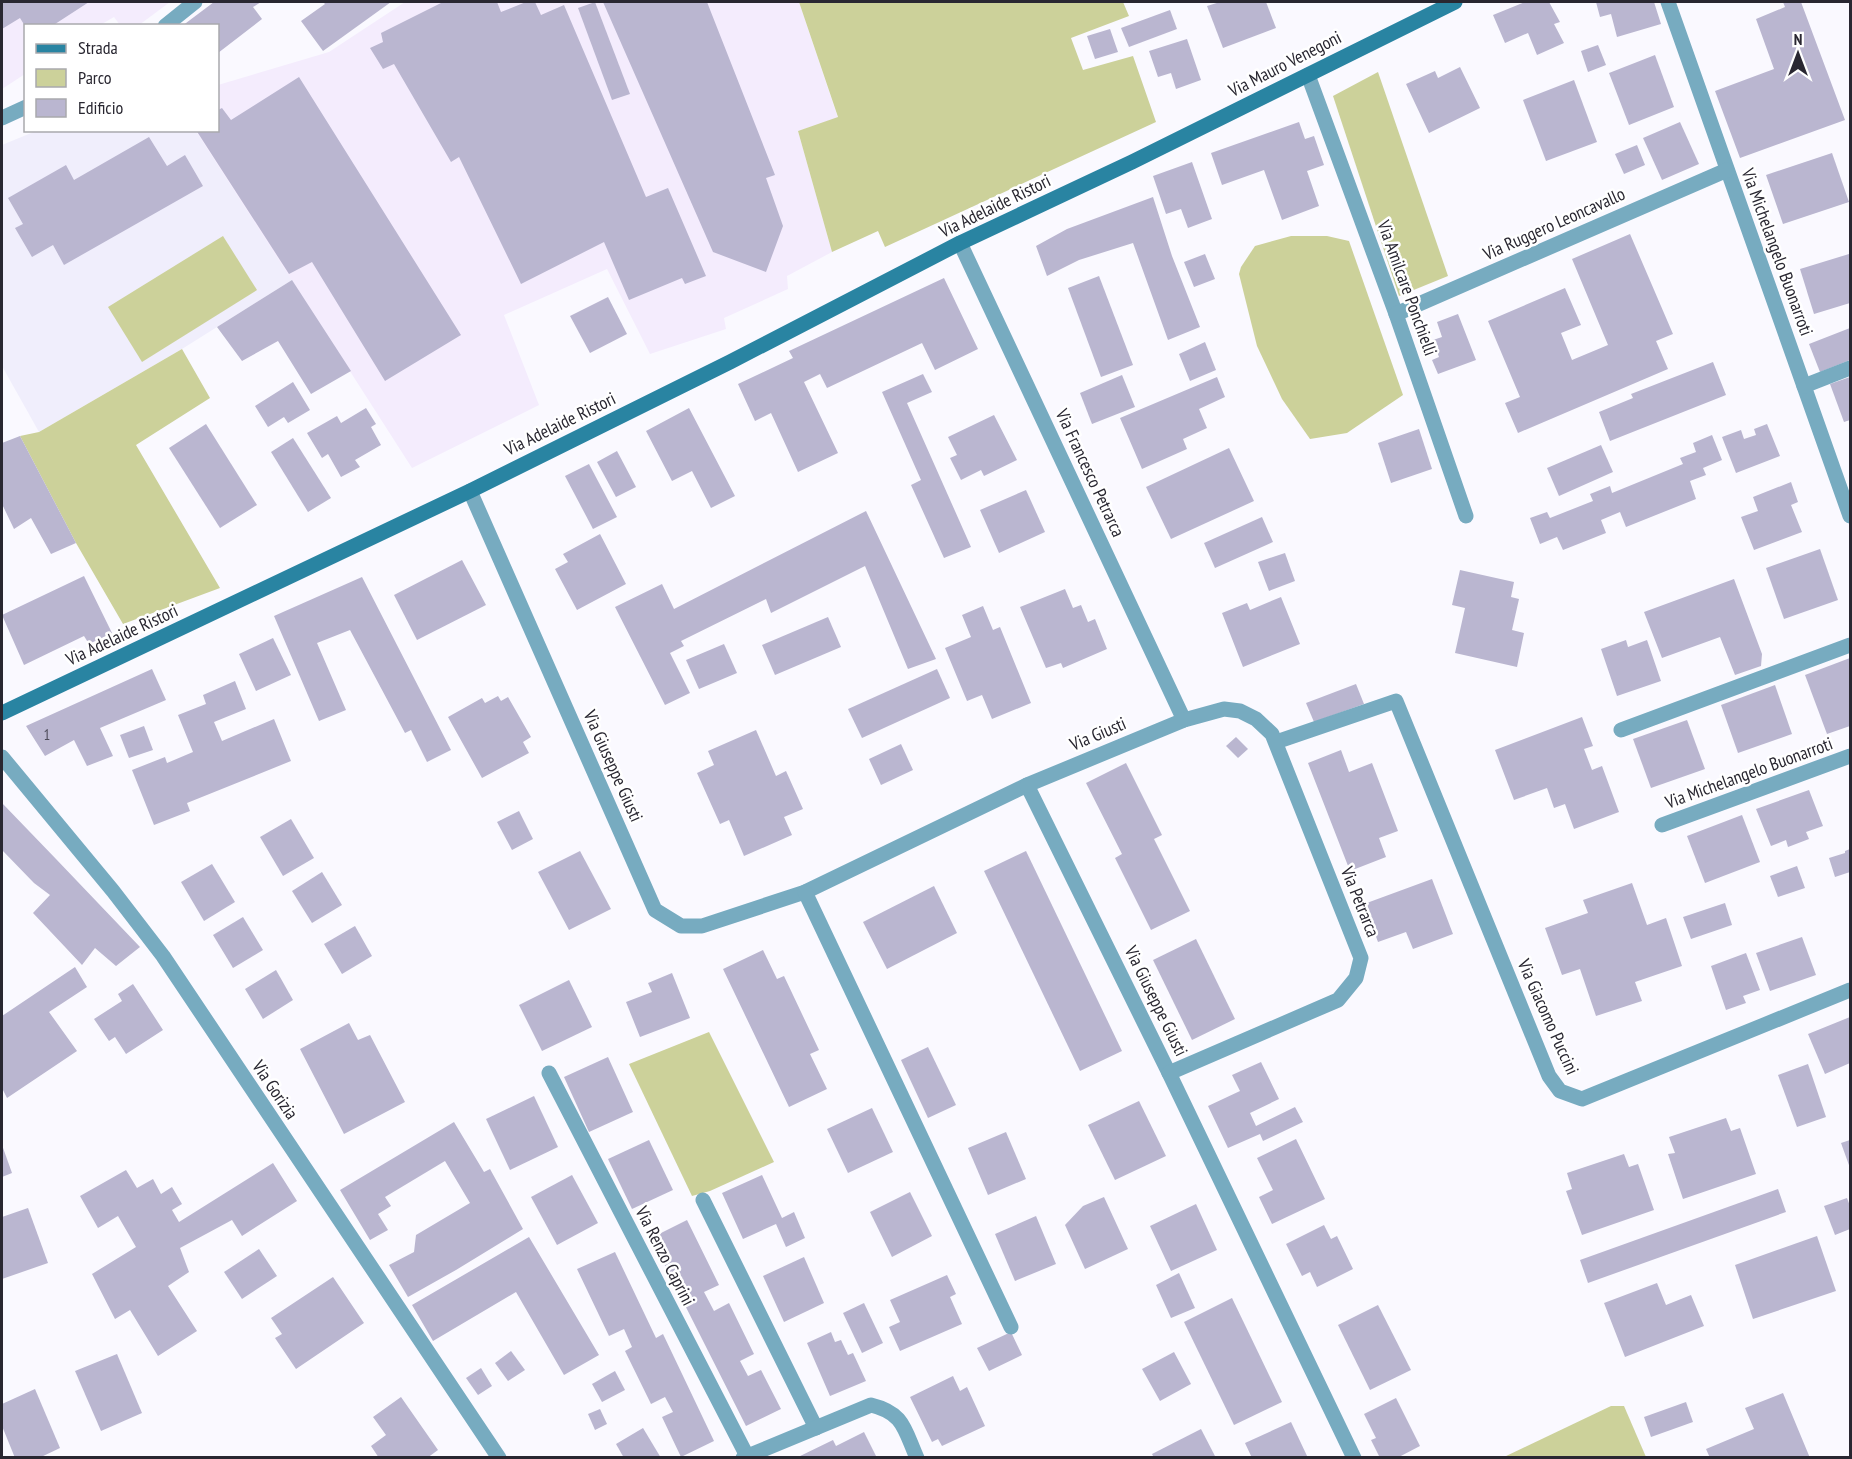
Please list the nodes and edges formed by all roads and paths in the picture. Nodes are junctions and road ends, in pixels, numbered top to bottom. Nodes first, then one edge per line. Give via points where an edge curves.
1 (195, 2) edge
2 (1455, 2) edge
3 (1668, 2) edge
4 (168, 24) edge
5 (1308, 75) junction
6 (24, 108) edge
7 (2, 118) edge
8 (1132, 162) joint
9 (1727, 170) junction
10 (960, 243) junction
11 (1396, 314) junction
12 (1851, 368) edge
13 (1804, 386) junction
14 (470, 491) junction
15 (1466, 516) dead end
16 (1851, 516) edge
17 (1851, 645) edge
18 (2, 710) edge
19 (1184, 720) junction
20 (1621, 730) dead end
21 (1276, 742) junction
22 (1851, 756) edge
23 (2, 757) edge
24 (1027, 785) junction
25 (1662, 825) dead end
26 (805, 892) junction
27 (1851, 990) edge
28 (1169, 1072) junction
29 (549, 1073) dead end
30 (703, 1200) dead end
31 (1011, 1327) dead end
32 (816, 1428) junction
33 (745, 1457) edge
34 (499, 1458) edge
35 (917, 1458) edge
36 (1354, 1458) edge

1 - 4 street
2 - 5 main road, Via Mauro Venegoni
3 - 9 street, Via Michelangelo Buonarroti
5 - 8 main road, Via Mauro Venegoni
5 - 11 street, Via Amilcare Ponchielli
6 - 7 street
8 - 10 main road, Via Adelaide Ristori
9 - 11 street, Via Ruggero Leoncavallo
9 - 13 street, Via Michelangelo Buonarroti
10 - 14 main road, Via Adelaide Ristori
10 - 19 street, Via Francesco Petrarca
11 - 15 street, Via Amilcare Ponchielli
12 - 13 street
13 - 16 street, Via Michelangelo Buonarroti
14 - 18 main road, Via Adelaide Ristori
14 - 26 street, Via Giuseppe Giusti via 654,910 681,926 702,926
17 - 20 street
19 - 21 street, Via Petrarca via 1224,710 1240,711 1256,719
19 - 24 street, Via Giusti
21 - 27 street, Via Giacomo Puccini via 1396,701 1549,1076 1560,1091 1582,1099
21 - 28 street, Via Petrarca via 1361,958 1356,978 1338,1000
22 - 25 street, Via Michelangelo Buonarroti
23 - 34 street, Via Gorizia via 163,956
24 - 26 street, Via Giuseppe Giusti
24 - 28 street, Via Giuseppe Giusti
26 - 31 street
28 - 36 street, Via Giuseppe Giusti
29 - 33 street, Via Renzo Caprini
30 - 32 street
32 - 33 street, Via Renzo Caprini
32 - 35 street, Via Renzo Caprini via 871,1405 887,1409 899,1419

